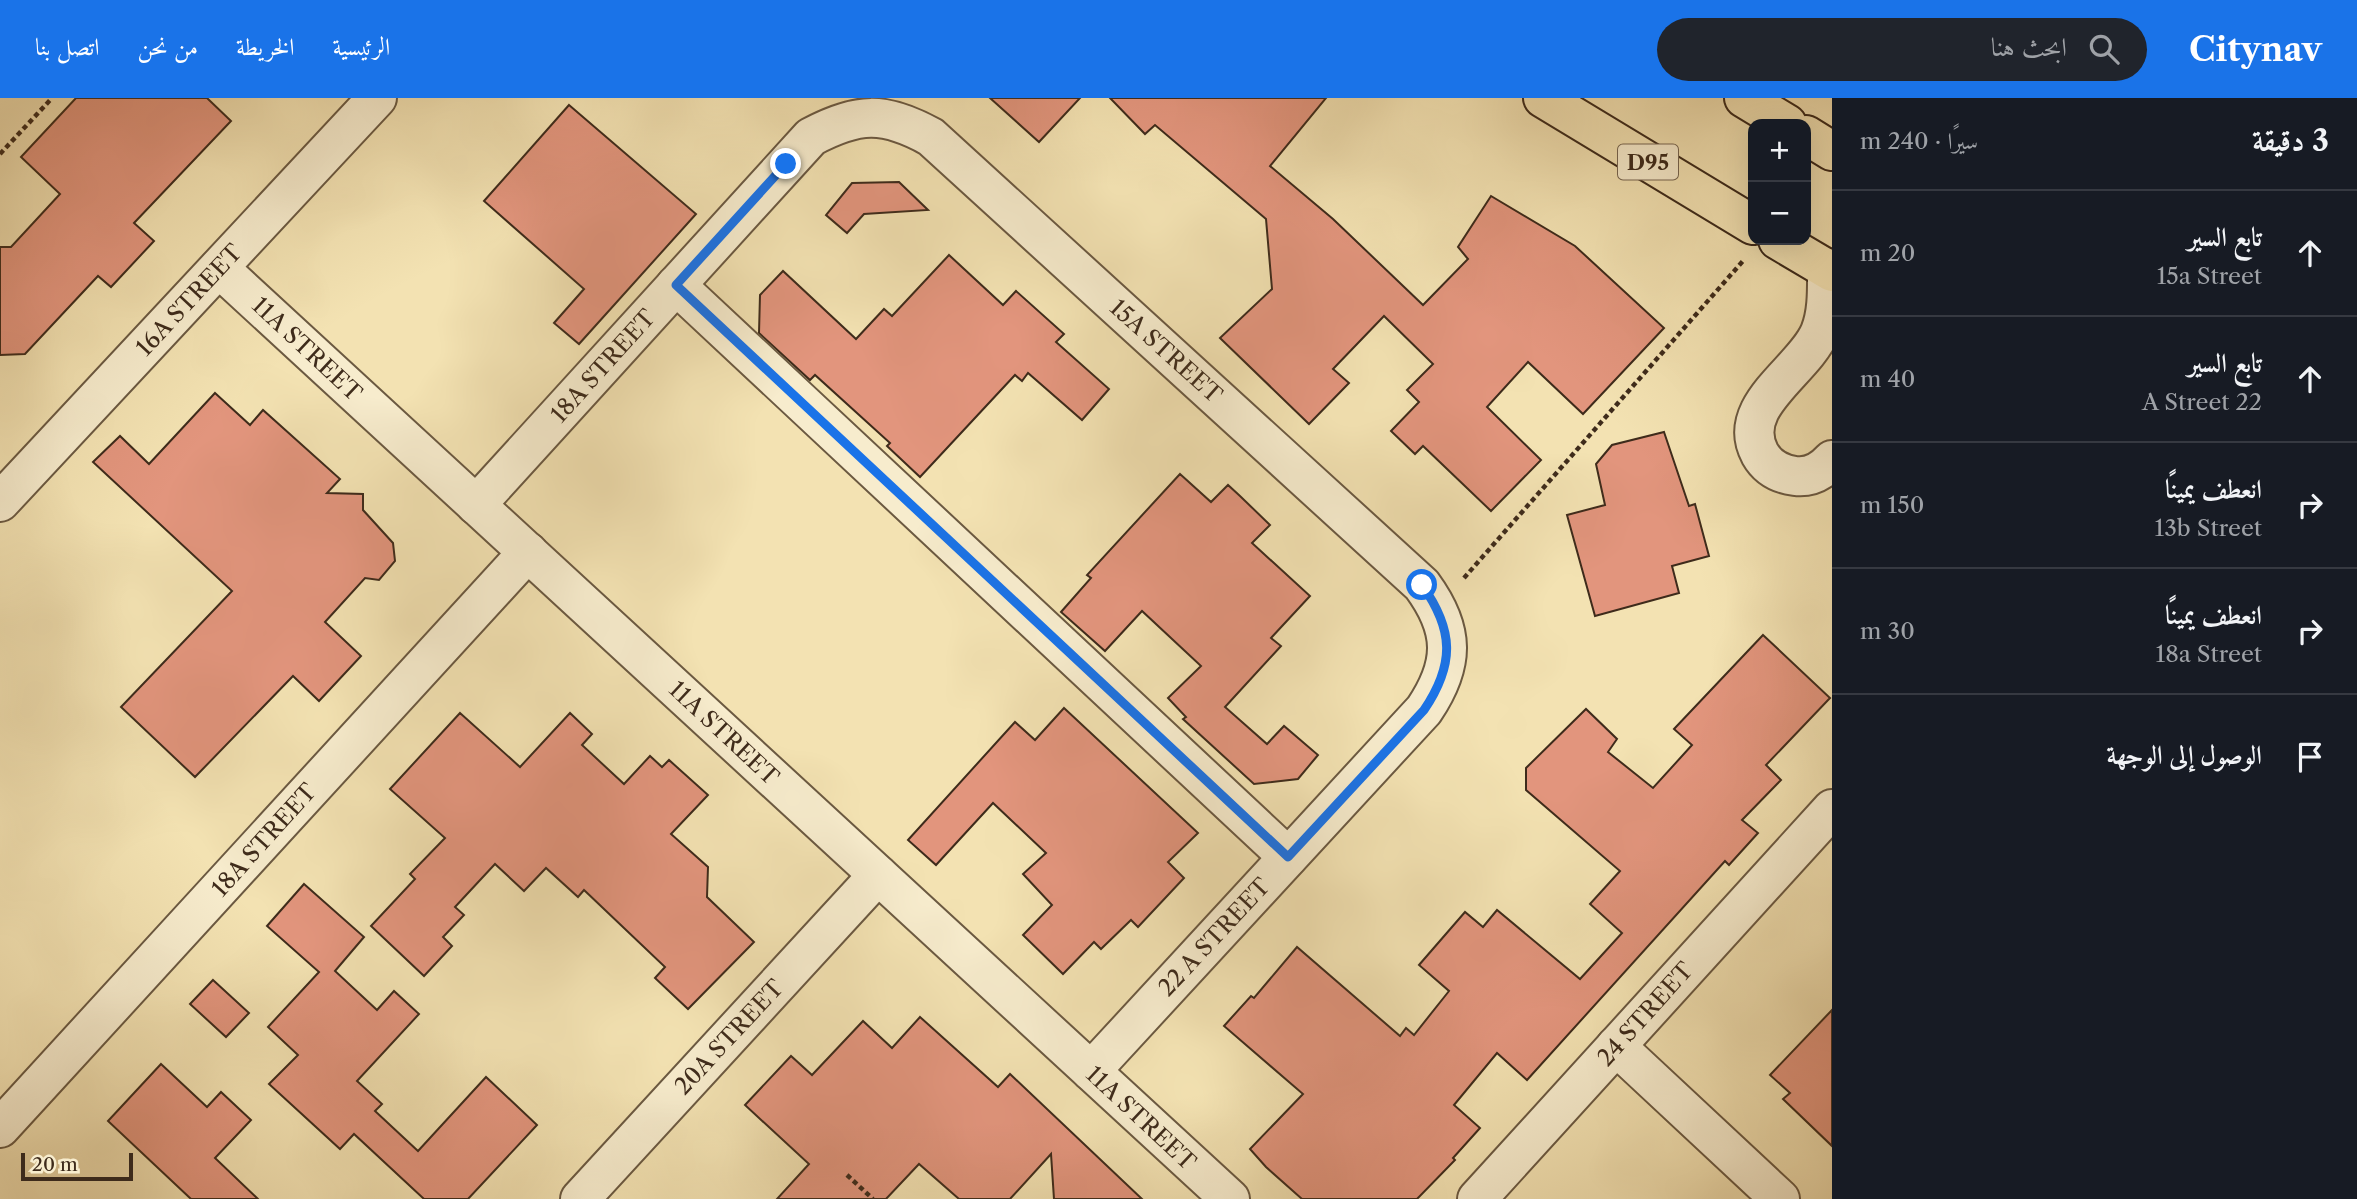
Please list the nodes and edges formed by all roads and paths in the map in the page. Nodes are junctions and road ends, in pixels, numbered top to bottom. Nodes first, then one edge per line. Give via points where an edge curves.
1 (52, 98) edge
2 (377, 98) edge
3 (1543, 98) edge
4 (1744, 98) edge
5 (1779, 119) edge
6 (1811, 138) edge
7 (1832, 151) edge
8 (0, 154) edge
9 (786, 164) joint
10 (1748, 242) edge
11 (1748, 244) edge
12 (1786, 245) edge
13 (219, 268) junction
14 (1829, 270) edge
15 (676, 285) junction
16 (1832, 460) edge
17 (0, 502) edge
18 (476, 505) junction
19 (528, 552) junction
20 (1438, 608) junction
21 (1424, 710) joint
22 (1822, 819) edge
23 (1288, 857) junction
24 (878, 875) junction
25 (1616, 1046) junction
26 (1091, 1071) junction
27 (0, 1128) edge
28 (847, 1175) dead end
29 (580, 1199) edge
30 (873, 1199) edge
31 (1230, 1199) edge
32 (1477, 1199) edge
33 (1780, 1199) edge

1 - 8 path
2 - 13 street, 16A STREET
3 - 10 main road, D95
4 - 5 main road
6 - 7 main road
9 - 15 street, 18A STREET
9 - 20 street, 15A STREET via 811,137 839,122 871,116 902,121 931,137 1422,585
11 - 20 path
12 - 14 main road
13 - 17 street, 16A STREET
13 - 18 street, 11A STREET
14 - 16 street via 1820,331 1806,356 1764,403 1754,422 1754,443 1764,462 1781,474 1802,477 1822,471
15 - 18 street, 18A STREET
15 - 23 street
18 - 19 street, 11A STREET
19 - 24 street, 11A STREET
19 - 27 street, 18A STREET
20 - 21 street, 15A STREET via 1446,634 1447,661 1439,687
21 - 23 street, 22 A STREET
22 - 25 street, 24 STREET
23 - 26 street, 22 A STREET
24 - 26 street, 11A STREET
24 - 29 street, 20A STREET
25 - 32 street, 24 STREET
25 - 33 street
26 - 31 street, 11A STREET
28 - 30 path

